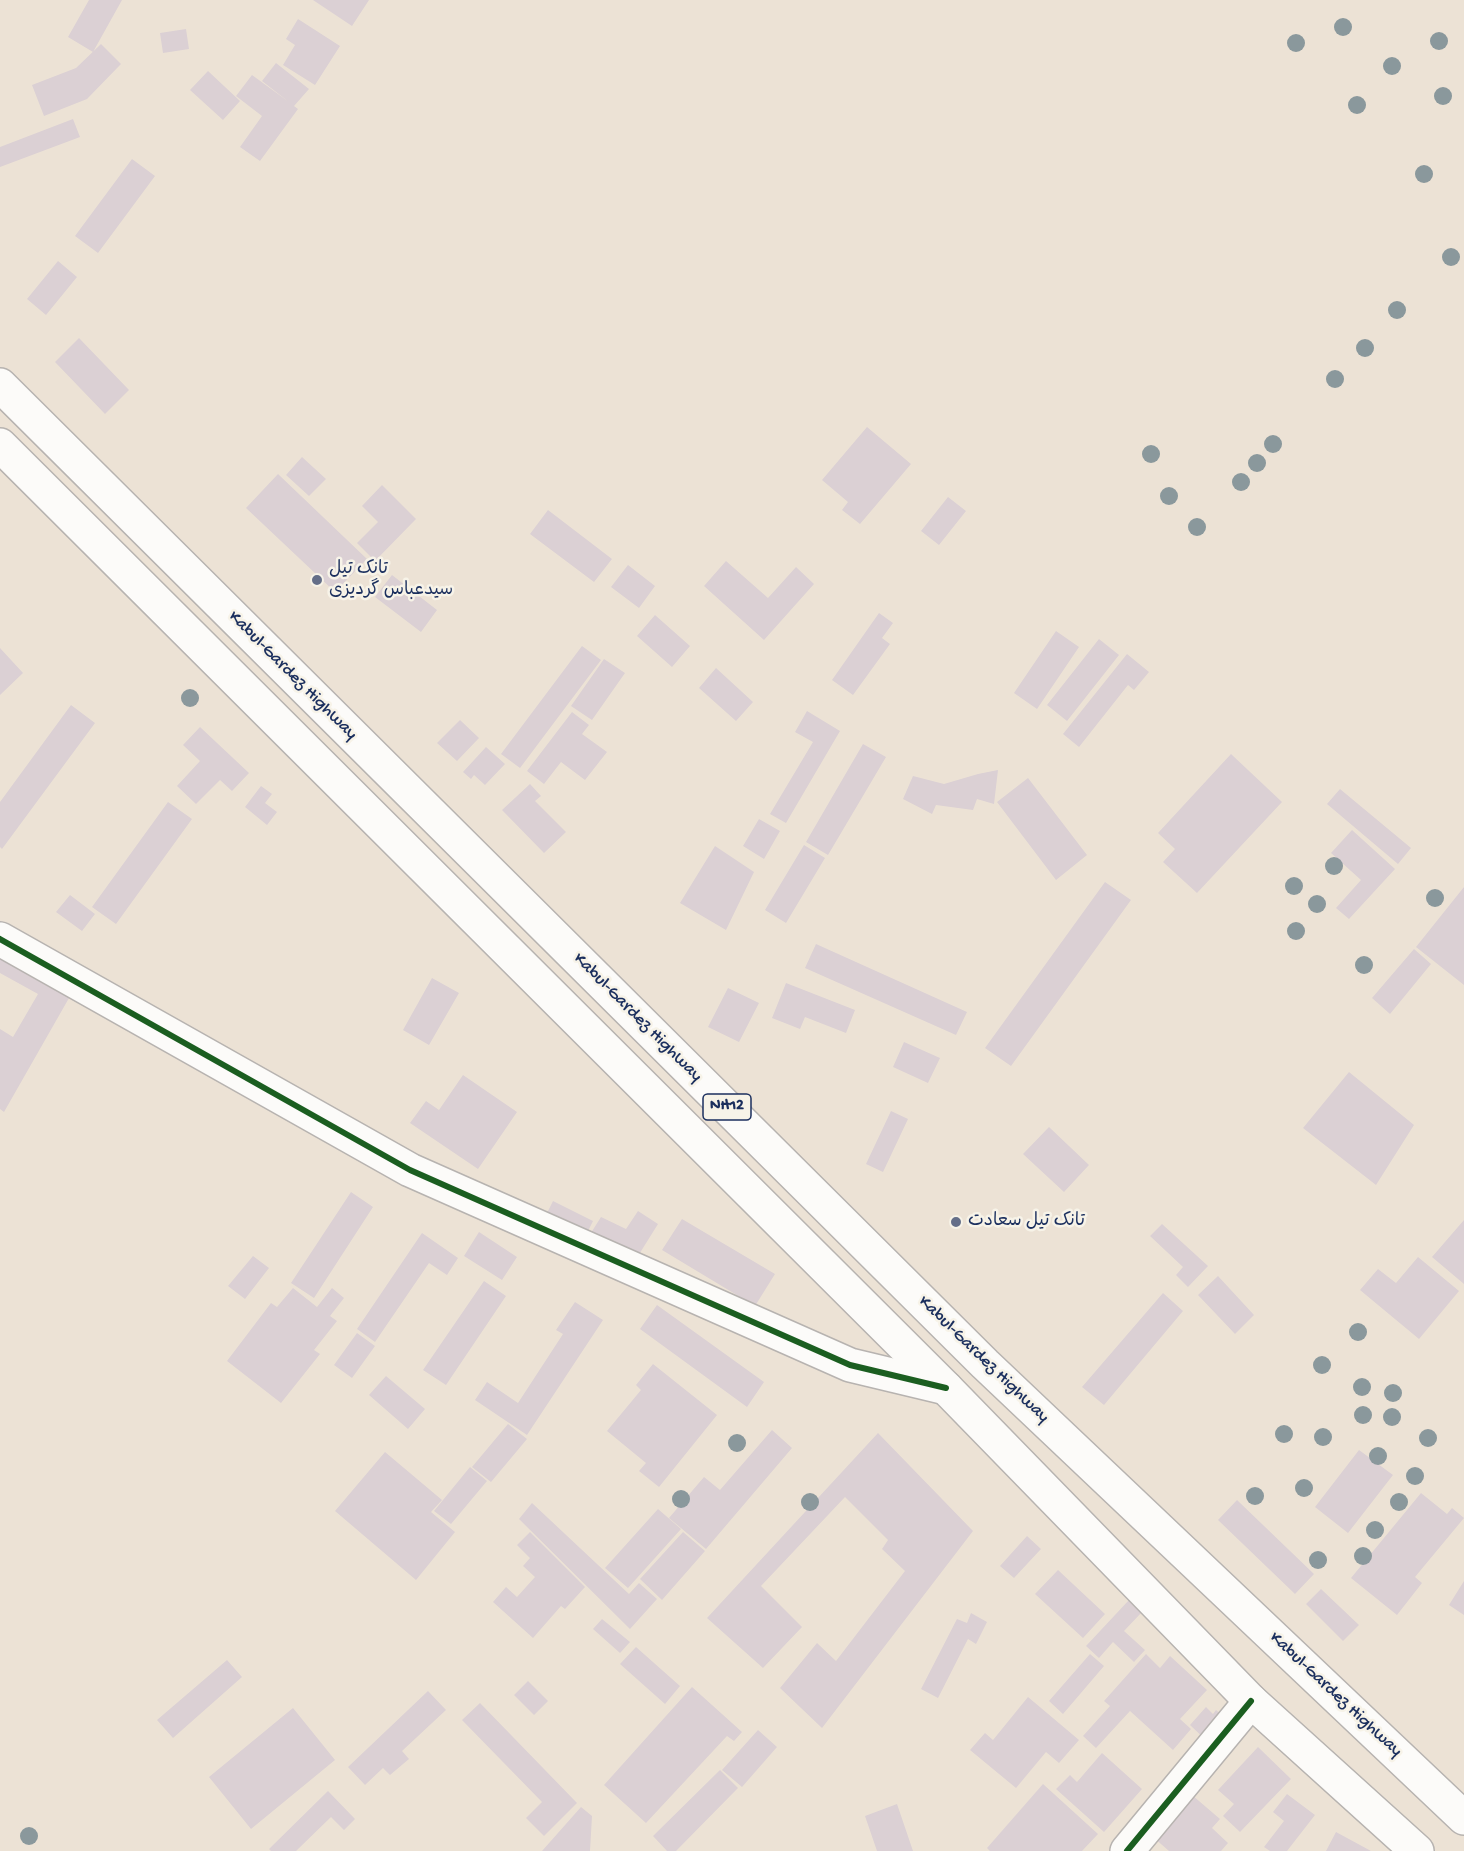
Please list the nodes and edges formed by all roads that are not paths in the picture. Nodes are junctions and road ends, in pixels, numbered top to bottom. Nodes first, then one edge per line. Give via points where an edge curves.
1 (0, 385) edge
2 (0, 445) edge
3 (0, 939) edge
4 (946, 1388) junction
5 (1251, 1701) junction
6 (1464, 1818) edge
7 (1127, 1851) edge
8 (1417, 1851) edge

1 - 6 main road, Kabul-Gardez Highway / NH12 via 985,1364
2 - 4 main road, NH12
3 - 4 main road via 410,1170 850,1365
4 - 5 main road, NH12
5 - 7 main road
5 - 8 main road, NH12

